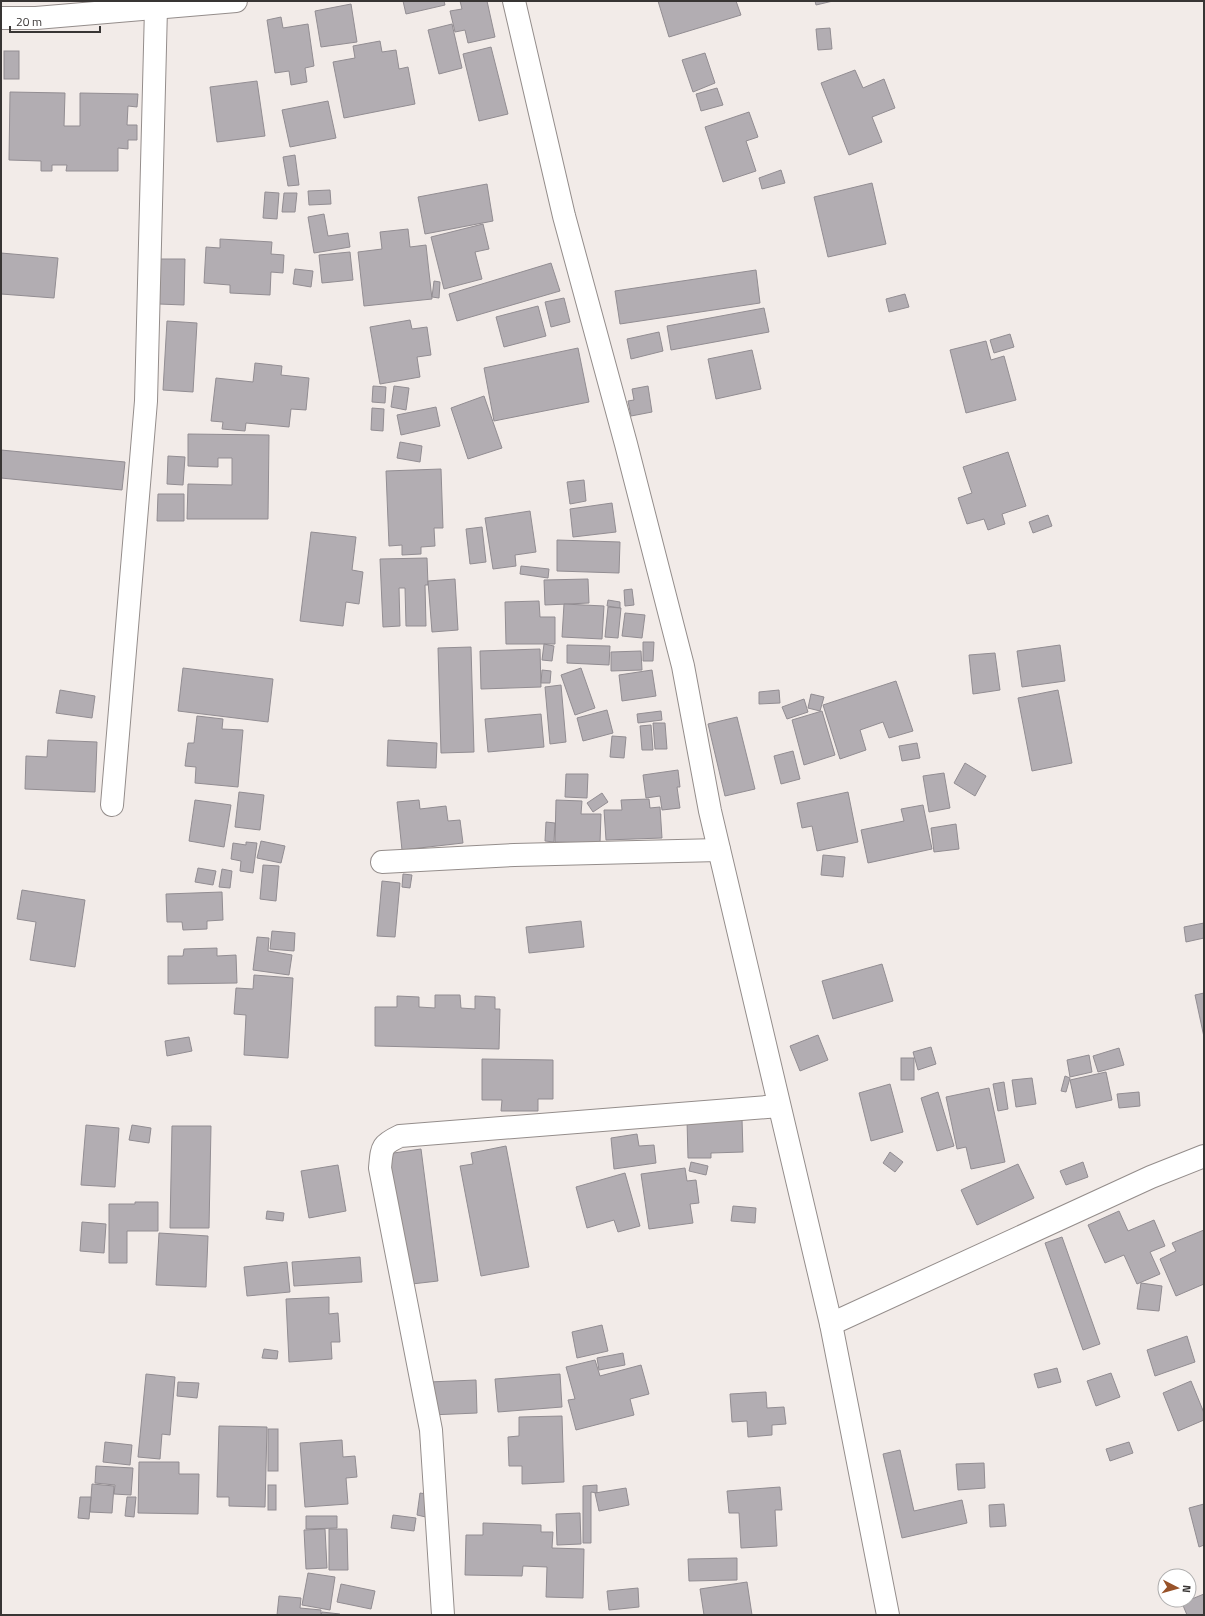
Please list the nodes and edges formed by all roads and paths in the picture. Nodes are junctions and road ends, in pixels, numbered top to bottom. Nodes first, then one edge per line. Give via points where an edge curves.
1 (514, 1) edge
2 (231, 2) edge
3 (156, 8) junction
4 (1, 18) edge
5 (112, 805) dead end
6 (719, 850) junction
7 (382, 862) dead end
8 (780, 1106) junction
9 (1204, 1156) edge
10 (831, 1324) junction
11 (443, 1615) edge
12 (888, 1615) edge

1 - 6 street via 564,216 683,666
2 - 3 street
3 - 4 street via 36,18
3 - 5 street via 146,401
6 - 7 street via 514,855
6 - 8 street
8 - 10 street
8 - 11 street via 400,1136 386,1143 382,1151 380,1168 431,1430
9 - 10 street via 1151,1177
10 - 12 street

